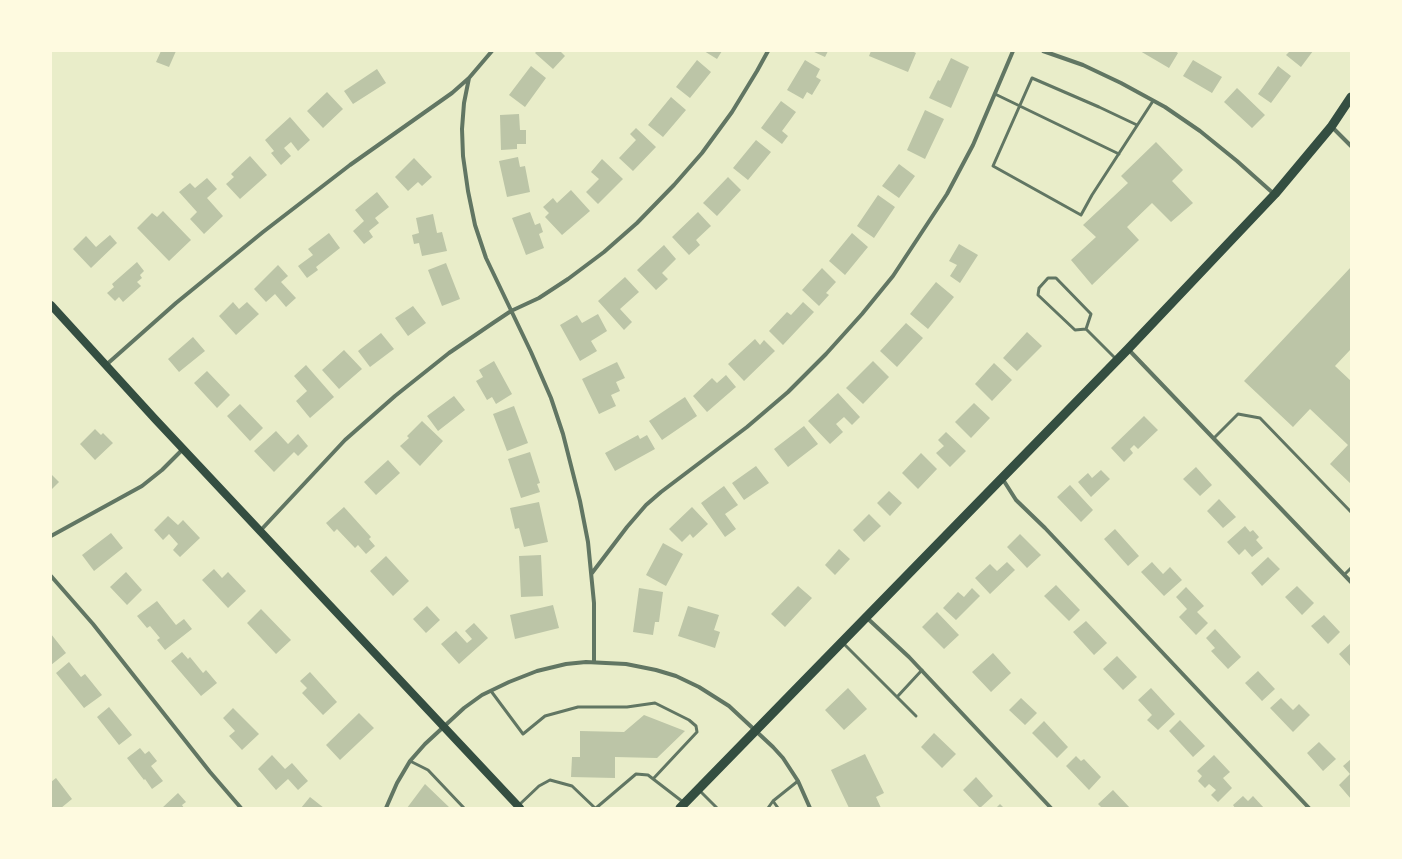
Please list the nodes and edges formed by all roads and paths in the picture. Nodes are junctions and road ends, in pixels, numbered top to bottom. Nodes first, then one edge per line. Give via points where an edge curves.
1 (492, 51) edge
2 (768, 51) edge
3 (1013, 51) edge
4 (1043, 51) edge
5 (469, 78) junction
6 (995, 94) junction
7 (1351, 97) edge
8 (1153, 101) junction
9 (1020, 106) junction
10 (1137, 125) junction
11 (1332, 127) junction
12 (1351, 146) edge
13 (1119, 154) junction
14 (1275, 194) junction
15 (51, 305) edge
16 (511, 311) junction
17 (1086, 329) junction
18 (1128, 349) junction
19 (1117, 360) junction
20 (106, 365) junction
21 (1214, 438) junction
22 (183, 449) junction
23 (1002, 478) junction
24 (1351, 512) edge
25 (260, 531) junction
26 (51, 536) edge
27 (1351, 568) edge
28 (592, 573) junction
29 (1344, 574) junction
30 (51, 576) edge
31 (1351, 582) edge
32 (866, 617) junction
33 (842, 642) junction
34 (594, 662) junction
35 (922, 670) junction
36 (491, 691) junction
37 (897, 697) junction
38 (916, 716) dead end
39 (444, 727) junction
40 (755, 732) junction
41 (410, 761) junction
42 (653, 779) junction
43 (798, 781) junction
44 (698, 790) junction
45 (773, 801) junction
46 (682, 806) edge
47 (519, 807) edge
48 (240, 808) edge
49 (386, 808) edge
50 (464, 808) edge
51 (596, 808) edge
52 (717, 808) edge
53 (768, 808) edge
54 (778, 808) edge
55 (810, 808) edge
56 (1051, 808) edge
57 (1309, 808) edge

1 - 5 street
2 - 16 street via 732,112 702,152 637,223 568,279 539,298
3 - 6 street
4 - 8 street via 1121,82
5 - 16 street via 462,129 468,191 486,258
5 - 20 street via 263,232 176,303
6 - 9 lane
6 - 28 street via 948,194 893,276 862,314 788,392 646,505
7 - 11 main road
8 - 10 lane
8 - 14 street via 1200,131
9 - 10 lane via 1032,78
9 - 13 lane
9 - 13 lane via 993,166 1081,215
10 - 13 lane
11 - 12 street
11 - 14 main road
14 - 18 main road
15 - 20 main road
16 - 25 street via 449,353 344,440
16 - 28 street via 551,398 563,434 580,501
17 - 17 lane via 1091,314 1056,278 1048,278 1038,288 1038,295 1075,330
17 - 19 lane
18 - 19 main road
18 - 21 street
19 - 23 main road
20 - 22 main road
21 - 24 lane via 1238,414 1260,418
21 - 29 street
22 - 25 main road
22 - 26 street via 142,486
23 - 32 main road
23 - 57 street via 1016,500
25 - 39 main road
27 - 29 lane
28 - 34 street
29 - 31 street
30 - 48 street via 93,624
32 - 33 main road
32 - 35 street
33 - 37 lane
33 - 40 main road
34 - 36 street via 566,664 537,672
34 - 40 street via 626,664 676,676 729,706
35 - 37 lane
35 - 56 street
36 - 39 street via 464,708
36 - 42 lane via 523,734 545,716 578,707 627,707 655,703 689,720 696,726 697,732
37 - 38 lane
39 - 41 street
39 - 47 main road
40 - 43 street via 783,758
40 - 44 main road
41 - 49 street
41 - 50 lane via 428,770
42 - 46 lane
42 - 51 lane via 636,774
43 - 45 lane
43 - 55 street
44 - 46 main road
44 - 52 lane
45 - 53 lane
45 - 54 lane
47 - 51 lane via 539,786 550,780 572,786

